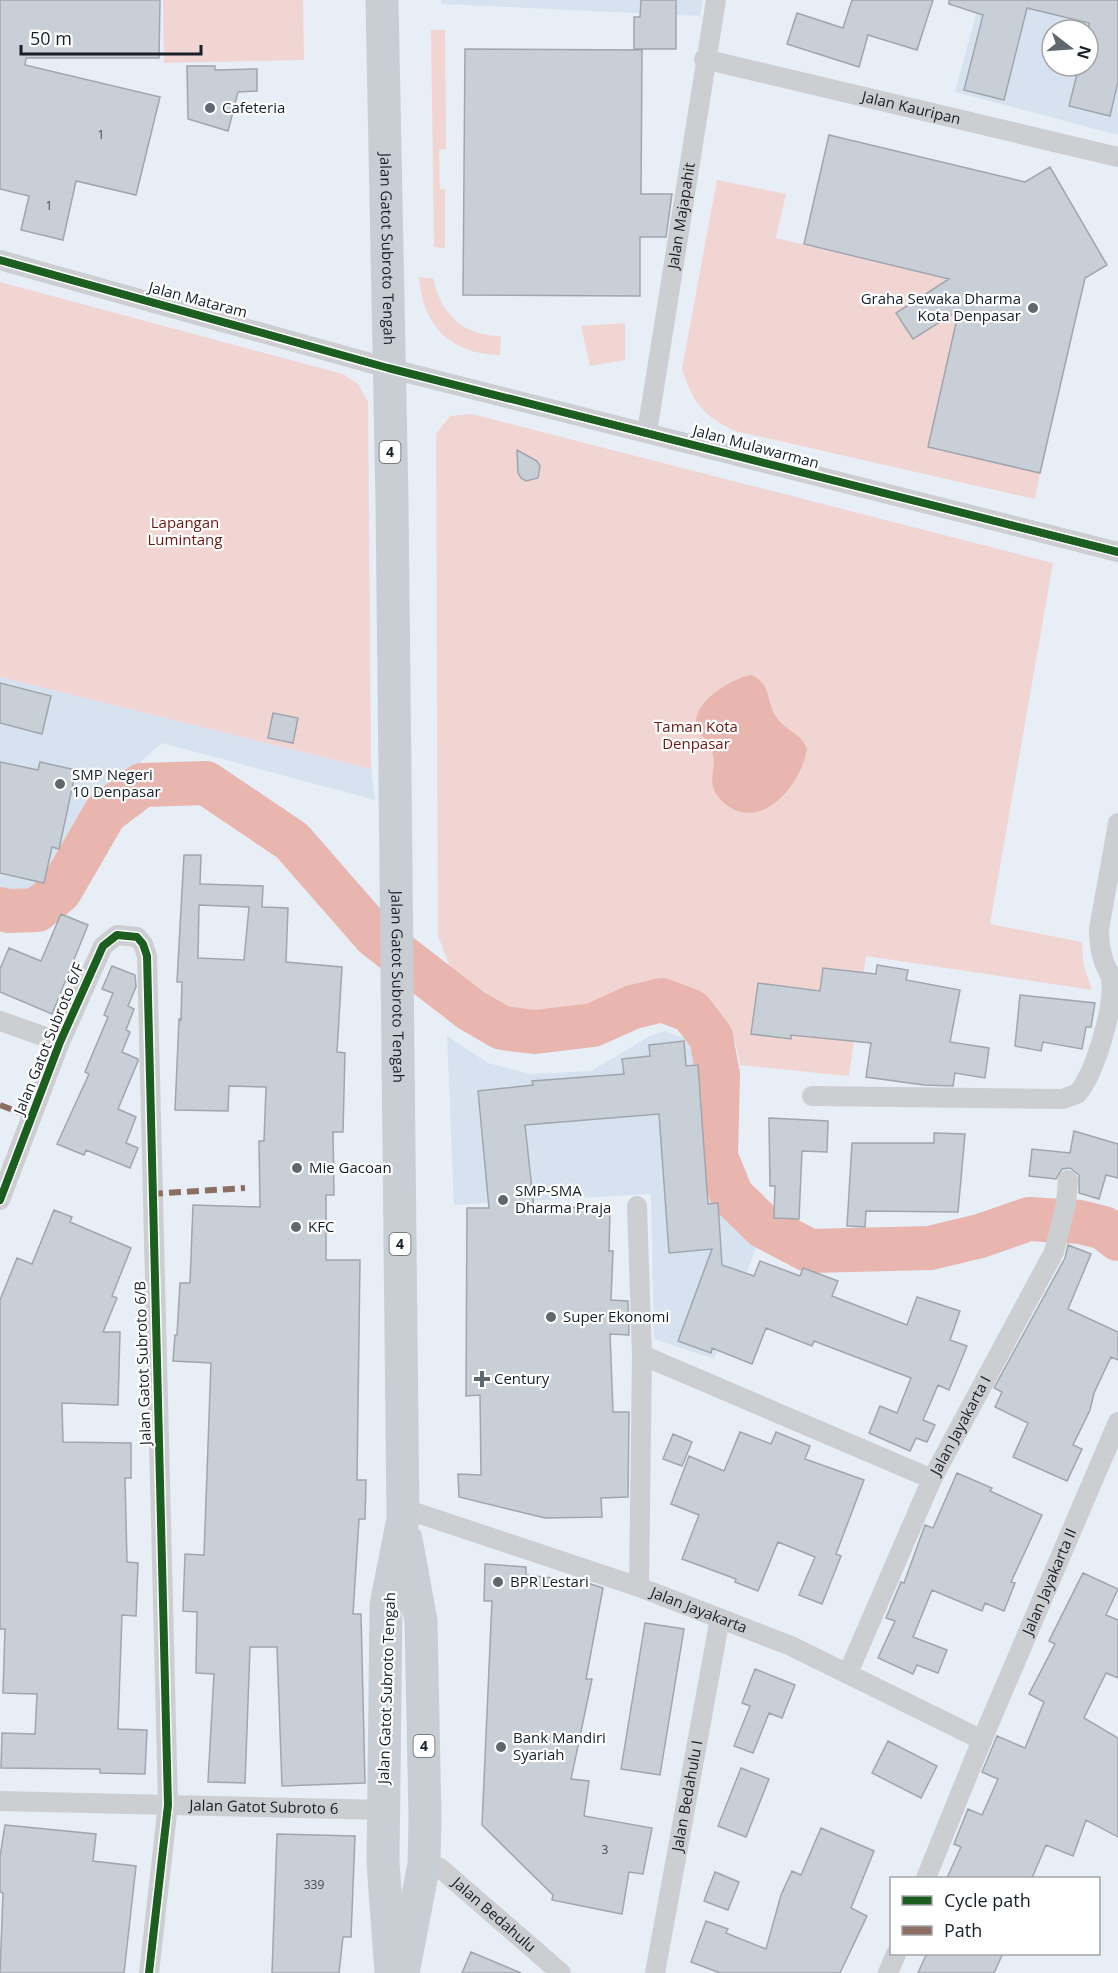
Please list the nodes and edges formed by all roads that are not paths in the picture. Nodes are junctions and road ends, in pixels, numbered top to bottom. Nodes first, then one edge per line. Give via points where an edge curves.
1 (382, 0) edge
2 (716, 0) edge
3 (704, 59) junction
4 (1118, 157) edge
5 (0, 260) edge
6 (388, 368) junction
7 (647, 432) junction
8 (1118, 552) edge
9 (1118, 823) edge
10 (124, 935) joint
11 (1114, 978) edge
12 (0, 1021) edge
13 (60, 1042) junction
14 (812, 1096) dead end
15 (1068, 1180) dead end
16 (0, 1200) edge
17 (637, 1206) dead end
18 (642, 1355) junction
19 (1118, 1422) edge
20 (932, 1479) junction
21 (402, 1514) junction
22 (639, 1587) junction
23 (720, 1618) junction
24 (848, 1673) junction
25 (982, 1740) junction
26 (0, 1801) edge
27 (168, 1805) junction
28 (384, 1810) junction
29 (424, 1864) junction
30 (926, 1877) edge
31 (895, 1955) edge
32 (149, 1973) edge
33 (391, 1973) edge
34 (403, 1973) edge
35 (561, 1973) edge
36 (656, 1973) edge
37 (888, 1973) edge

1 - 6 highway, Jalan Gatot Subroto Tengah / 4
2 - 3 street, Jalan Majapahit
3 - 4 street, Jalan Kauripan
3 - 7 street, Jalan Majapahit via 690,173
5 - 6 street, Jalan Mataram
6 - 7 street, Jalan Mulawarman
6 - 21 highway, Jalan Gatot Subroto Tengah / 4
7 - 8 street, Jalan Mulawarman
9 - 11 street via 1099,930 1104,962
10 - 13 street, Jalan Gatot Subroto 6/F via 112,937 103,946
10 - 27 street, Jalan Gatot Subroto 6/B via 137,937 147,956
11 - 14 street via 1109,1019 1082,1089 1073,1096
12 - 13 street
13 - 16 street, Jalan Gatot Subroto 6/F
15 - 20 street, Jalan Jayakarta I via 1057,1243
17 - 18 street
18 - 20 street
18 - 22 street
19 - 25 street, Jalan Jayakarta II
20 - 24 street, Jalan Jayakarta I
21 - 22 street, Jalan Jayakarta
21 - 28 highway, Jalan Gatot Subroto Tengah / 4 via 386,1605
21 - 29 highway, 4 via 421,1621
22 - 23 street, Jalan Jayakarta
23 - 24 street, Jalan Jayakarta
23 - 36 street, Jalan Bedahulu I
24 - 25 street, Jalan Jayakarta
25 - 30 street, Jalan Jayakarta II
26 - 27 street, Jalan Gatot Subroto 6
27 - 28 street, Jalan Gatot Subroto 6
27 - 32 street
28 - 33 highway, Jalan Gatot Subroto Tengah / 4 via 383,1863
29 - 34 highway, 4
29 - 35 street, Jalan Bedahulu via 440,1868
31 - 37 street

